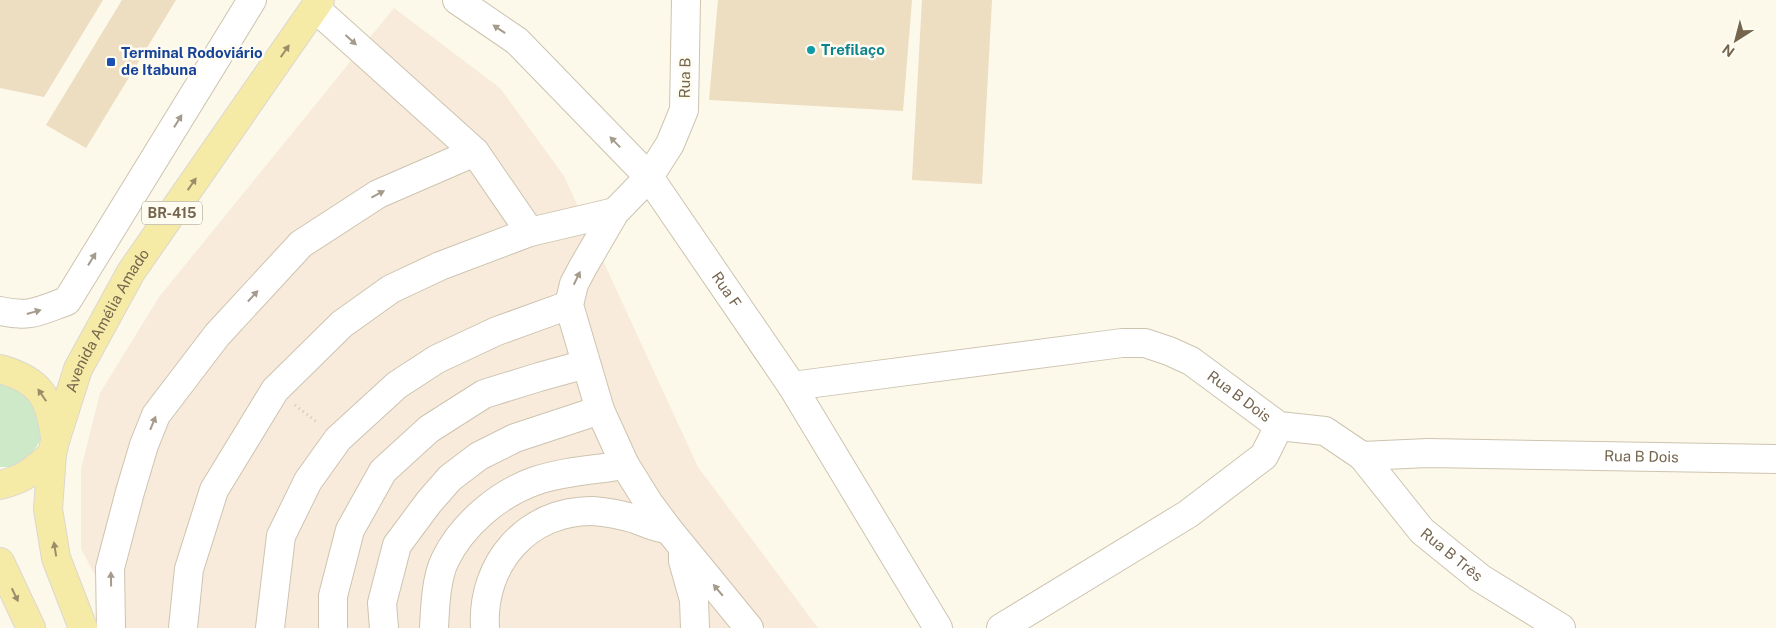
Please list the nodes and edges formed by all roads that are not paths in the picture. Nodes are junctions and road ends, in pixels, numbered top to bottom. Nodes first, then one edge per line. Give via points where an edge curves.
1 (252, 0) edge
2 (457, 0) edge
3 (686, 0) edge
4 (317, 4) edge
5 (475, 152) junction
6 (649, 177) junction
7 (615, 212) junction
8 (530, 232) junction
9 (569, 305) junction
10 (0, 311) edge
11 (586, 364) junction
12 (0, 369) edge
13 (792, 386) junction
14 (600, 410) junction
15 (1279, 426) junction
16 (54, 448) junction
17 (1362, 456) junction
18 (1776, 459) edge
19 (625, 465) junction
20 (0, 485) edge
21 (675, 538) junction
22 (0, 562) edge
23 (31, 628) edge
24 (83, 628) edge
25 (111, 628) edge
26 (183, 628) edge
27 (270, 628) edge
28 (333, 628) edge
29 (384, 628) edge
30 (434, 628) edge
31 (485, 628) edge
32 (695, 628) edge
33 (749, 628) edge
34 (938, 628) edge
35 (1001, 628) edge
36 (1561, 628) edge

10 -> 1 street via 30,314 67,300
6 -> 2 street, Rua F via 516,41
3 - 6 street, Rua B via 684,110 670,144
4 -> 5 street
16 -> 4 main road, Avenida Amélia Amado / BR-415 via 78,369 131,272
5 - 8 street
25 -> 5 street via 110,568 144,445 161,408 217,335 301,244 378,194
6 - 7 street, Rua B
6 - 13 street, Rua F
7 - 8 street
9 -> 7 street, Rua B via 574,284
8 - 26 street via 440,266 391,289 342,324 275,390 214,490 189,569
9 - 11 street
9 - 27 street via 497,330 438,358 397,385 338,439 308,482 281,536
11 - 14 street
11 - 28 street via 484,394 429,429 383,471 350,530 333,596
16 -> 12 main road via 53,420 47,401 35,385 19,374
13 - 15 street, Rua B Dois via 1122,343 1145,343 1191,361
13 - 34 street, Rua F
14 - 19 street
14 - 29 street via 515,438 479,456 450,478 397,545 382,602
15 - 17 street, Rua B Dois via 1325,431
15 - 35 street via 1264,456 1188,514
16 - 20 main road via 33,471 17,481
24 -> 16 main road, Avenida Amélia Amado via 56,558 48,509
17 - 18 street, Rua B Dois
17 - 36 street, Rua B Três via 1422,531 1480,578
19 - 21 street
19 - 30 street via 535,481 500,499 466,528 444,561
21 - 31 street via 635,519 614,514 573,512 553,517 534,526 504,554 487,592
21 - 32 street via 694,600
33 -> 21 street
22 -> 23 main road

